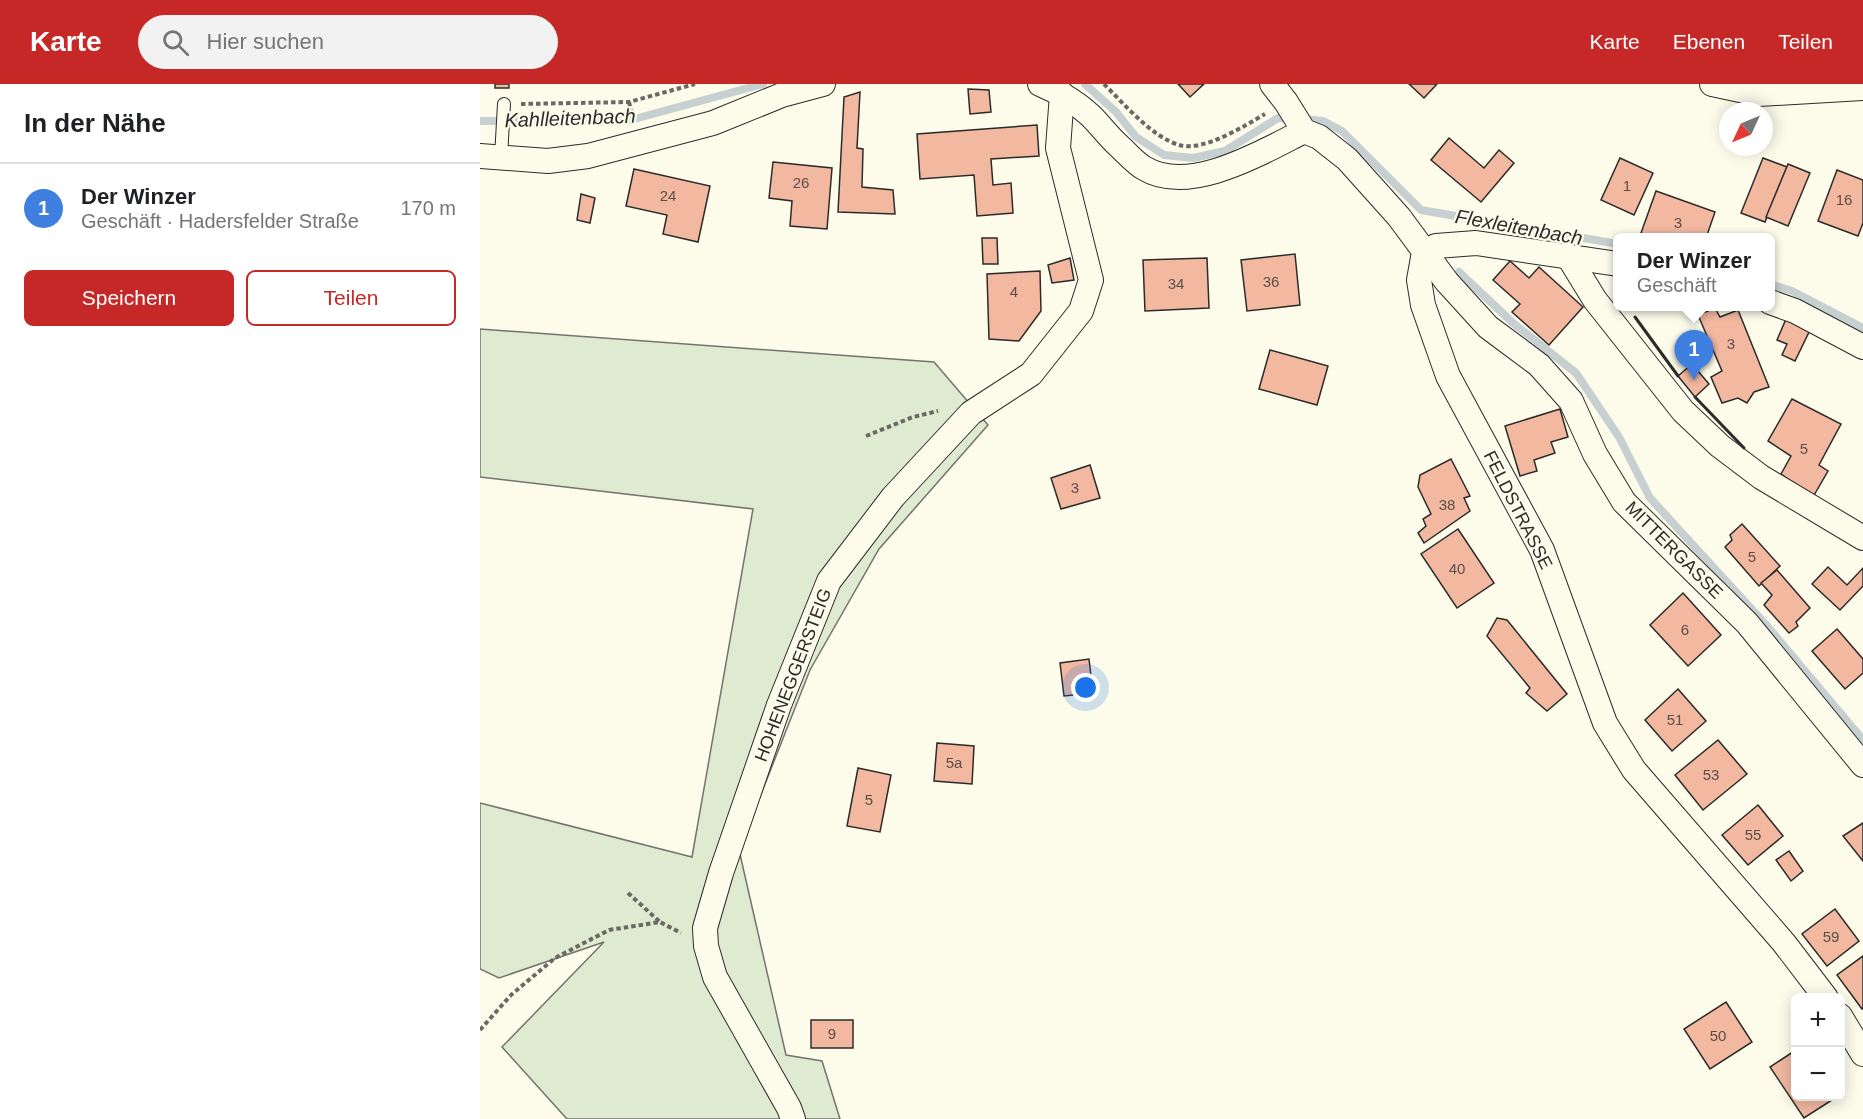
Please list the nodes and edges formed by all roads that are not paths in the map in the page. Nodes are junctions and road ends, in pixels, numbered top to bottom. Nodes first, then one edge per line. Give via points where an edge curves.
1 (823, 84) edge
2 (1040, 84) edge
3 (1712, 84) edge
4 (1863, 88) edge
5 (1062, 94) junction
6 (1282, 97) edge
7 (504, 104) road end
8 (1304, 131) junction
9 (490, 157) edge
10 (1424, 252) junction
11 (1568, 256) junction
12 (1613, 263) edge
13 (1775, 304) edge
14 (1863, 347) edge
15 (1863, 538) edge
16 (1863, 765) edge
17 (1822, 993) edge
18 (1845, 1024) edge
19 (1863, 1054) edge
20 (793, 1119) edge

1 - 9 street via 782,95 713,123 588,156 548,161
2 - 5 street
3 - 4 street via 1759,94
5 - 8 street via 1089,114 1144,168 1174,177 1210,173 1237,164
5 - 20 street, HOHENEGGERSTEIG via 1058,148 1092,280 1081,311 1031,374 971,412 893,497 829,580 779,705 705,928 716,977
6 - 8 street
7 - 9 lane
8 - 10 street via 1319,137 1363,175
10 - 11 street via 1436,246 1476,243
10 - 16 street, MITTERGASSE via 1488,327 1539,365 1571,401 1595,454 1624,501 1747,623
10 - 17 street, FELDSTRASSE via 1419,280 1422,305 1448,376 1542,550 1605,723 1634,770 1784,943
11 - 12 street
11 - 15 street via 1595,300 1683,411 1761,477
13 - 14 street
18 - 19 street

